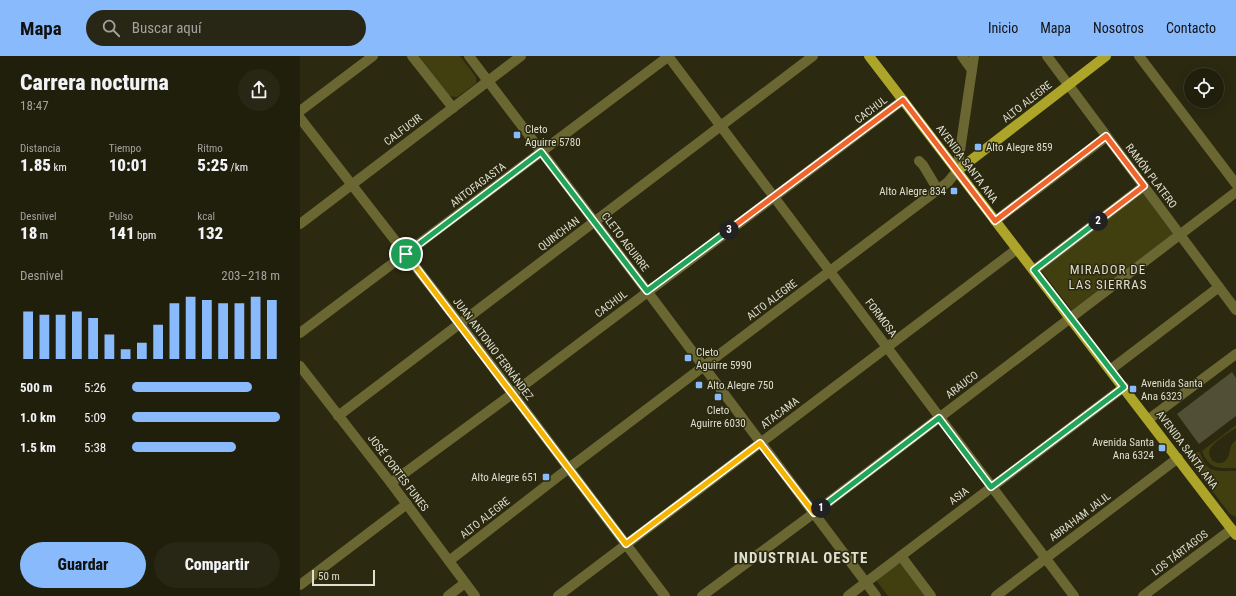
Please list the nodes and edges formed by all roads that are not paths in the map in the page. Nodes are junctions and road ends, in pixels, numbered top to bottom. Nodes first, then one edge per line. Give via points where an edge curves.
1 (373, 56) edge
2 (412, 56) edge
3 (468, 56) edge
4 (521, 56) edge
5 (668, 56) edge
6 (813, 56) edge
7 (869, 56) edge
8 (962, 56) edge
9 (974, 56) edge
10 (1047, 56) edge
11 (1106, 56) edge
12 (1139, 56) edge
13 (972, 70) junction
14 (488, 82) junction
15 (1069, 85) junction
16 (903, 100) junction
17 (453, 108) junction
18 (300, 111) edge
19 (300, 118) edge
20 (720, 126) junction
21 (1106, 136) junction
22 (541, 152) junction
23 (919, 161) dead end
24 (957, 171) junction
25 (352, 184) junction
26 (1236, 184) edge
27 (1144, 186) junction
28 (938, 190) junction
29 (1236, 192) edge
30 (773, 197) junction
31 (995, 221) junction
32 (595, 222) junction
33 (300, 224) edge
34 (1181, 234) junction
35 (1017, 249) junction
36 (406, 254) junction
37 (1034, 270) junction
38 (830, 271) junction
39 (1219, 287) junction
40 (647, 291) junction
41 (1236, 310) edge
42 (1071, 318) junction
43 (460, 324) junction
44 (300, 333) edge
45 (887, 346) junction
46 (1236, 354) edge
47 (300, 366) edge
48 (703, 367) junction
49 (1110, 370) junction
50 (1124, 387) junction
51 (512, 394) junction
52 (338, 416) junction
53 (939, 418) junction
54 (1148, 419) junction
55 (760, 443) junction
56 (1178, 458) junction
57 (569, 468) junction
58 (391, 483) junction
59 (991, 487) junction
60 (407, 504) junction
61 (814, 513) junction
62 (1234, 532) edge
63 (626, 544) junction
64 (901, 556) junction
65 (1045, 558) junction
66 (449, 561) junction
67 (465, 583) junction
68 (866, 583) junction
69 (300, 585) edge
70 (448, 596) edge
71 (475, 596) edge
72 (558, 596) edge
73 (665, 596) edge
74 (702, 596) edge
75 (848, 596) edge
76 (876, 596) edge
77 (931, 596) edge
78 (996, 596) edge
79 (1074, 596) edge
80 (1143, 596) edge

1 - 18 street
2 - 17 street
3 - 14 street, CLETO AGUIRRE
4 - 14 street, CALFUCIR
5 - 20 street, FORMOSA
5 - 22 street, ANTOFAGASTA
6 - 20 street, QUINCHAN
7 - 16 main road, AVENIDA SANTA ANA
8 - 13 street
9 - 13 street
10 - 15 street, RAMÓN PLATERO
11 - 15 main road, ALTO ALEGRE
12 - 26 street
13 - 24 street
14 - 17 street, CALFUCIR
14 - 22 street, CLETO AGUIRRE
15 - 21 street, RAMÓN PLATERO
15 - 24 main road, ALTO ALEGRE
16 - 24 main road, AVENIDA SANTA ANA
16 - 30 street, CACHUL
17 - 25 street, CALFUCIR
19 - 25 street, JUAN ANTONIO FERNÁNDEZ
20 - 30 street, FORMOSA
20 - 32 street, QUINCHAN
21 - 27 street, RAMÓN PLATERO
21 - 31 street
22 - 32 street, CLETO AGUIRRE
22 - 36 street, ANTOFAGASTA
23 - 28 street
24 - 28 street, ALTO ALEGRE
24 - 31 main road, AVENIDA SANTA ANA
25 - 33 street, CALFUCIR
25 - 36 street, JUAN ANTONIO FERNÁNDEZ
27 - 34 street, RAMÓN PLATERO
27 - 37 street
28 - 38 street, ALTO ALEGRE
29 - 34 street, ARAUCO
30 - 38 street, FORMOSA
30 - 40 street, CACHUL
31 - 35 main road, AVENIDA SANTA ANA
32 - 40 street, CLETO AGUIRRE
32 - 43 street, QUINCHAN
34 - 39 street, RAMÓN PLATERO
34 - 42 street, ARAUCO
35 - 37 main road, AVENIDA SANTA ANA
35 - 45 street, ATACAMA
36 - 43 street, JUAN ANTONIO FERNÁNDEZ
36 - 44 street, ANTOFAGASTA
37 - 42 main road, AVENIDA SANTA ANA
38 - 45 street, FORMOSA
38 - 48 street, ALTO ALEGRE
39 - 41 street, RAMÓN PLATERO
39 - 49 street
40 - 48 street, CLETO AGUIRRE
40 - 51 street, CACHUL
42 - 49 main road, AVENIDA SANTA ANA
42 - 53 street, ARAUCO
43 - 51 street, JUAN ANTONIO FERNÁNDEZ
43 - 52 street, QUINCHAN
45 - 53 street, FORMOSA
45 - 55 street, ATACAMA
46 - 54 street
47 - 52 street, JOSÉ CORTES FUNES
48 - 55 street, CLETO AGUIRRE
48 - 57 street, ALTO ALEGRE
49 - 50 main road, AVENIDA SANTA ANA
50 - 54 main road, AVENIDA SANTA ANA
50 - 59 street, ASIA
51 - 57 street, JUAN ANTONIO FERNÁNDEZ
51 - 58 street, CACHUL
52 - 58 street, JOSÉ CORTES FUNES
53 - 59 street, FORMOSA
53 - 61 street, ARAUCO
54 - 56 main road, AVENIDA SANTA ANA
55 - 61 street, CLETO AGUIRRE
55 - 63 street, ATACAMA
56 - 62 main road, AVENIDA SANTA ANA
56 - 65 street, ABRAHAM JALIL
57 - 63 street, JUAN ANTONIO FERNÁNDEZ
57 - 66 street, ALTO ALEGRE
58 - 60 street, JOSÉ CORTES FUNES
59 - 64 street, ASIA
59 - 65 street, FORMOSA
60 - 66 street, JOSÉ CORTES FUNES
60 - 69 street
61 - 68 street, CLETO AGUIRRE
61 - 74 street, ARAUCO
62 - 80 street, LOS TÁRTAGOS
63 - 72 street, ATACAMA
63 - 73 street, JUAN ANTONIO FERNÁNDEZ
64 - 68 street, ASIA
64 - 77 street
65 - 78 street, ABRAHAM JALIL
65 - 79 street, FORMOSA
66 - 67 street, JOSÉ CORTES FUNES
67 - 70 street
67 - 71 street, JOSÉ CORTES FUNES
68 - 75 street, ASIA
68 - 76 street, CLETO AGUIRRE

